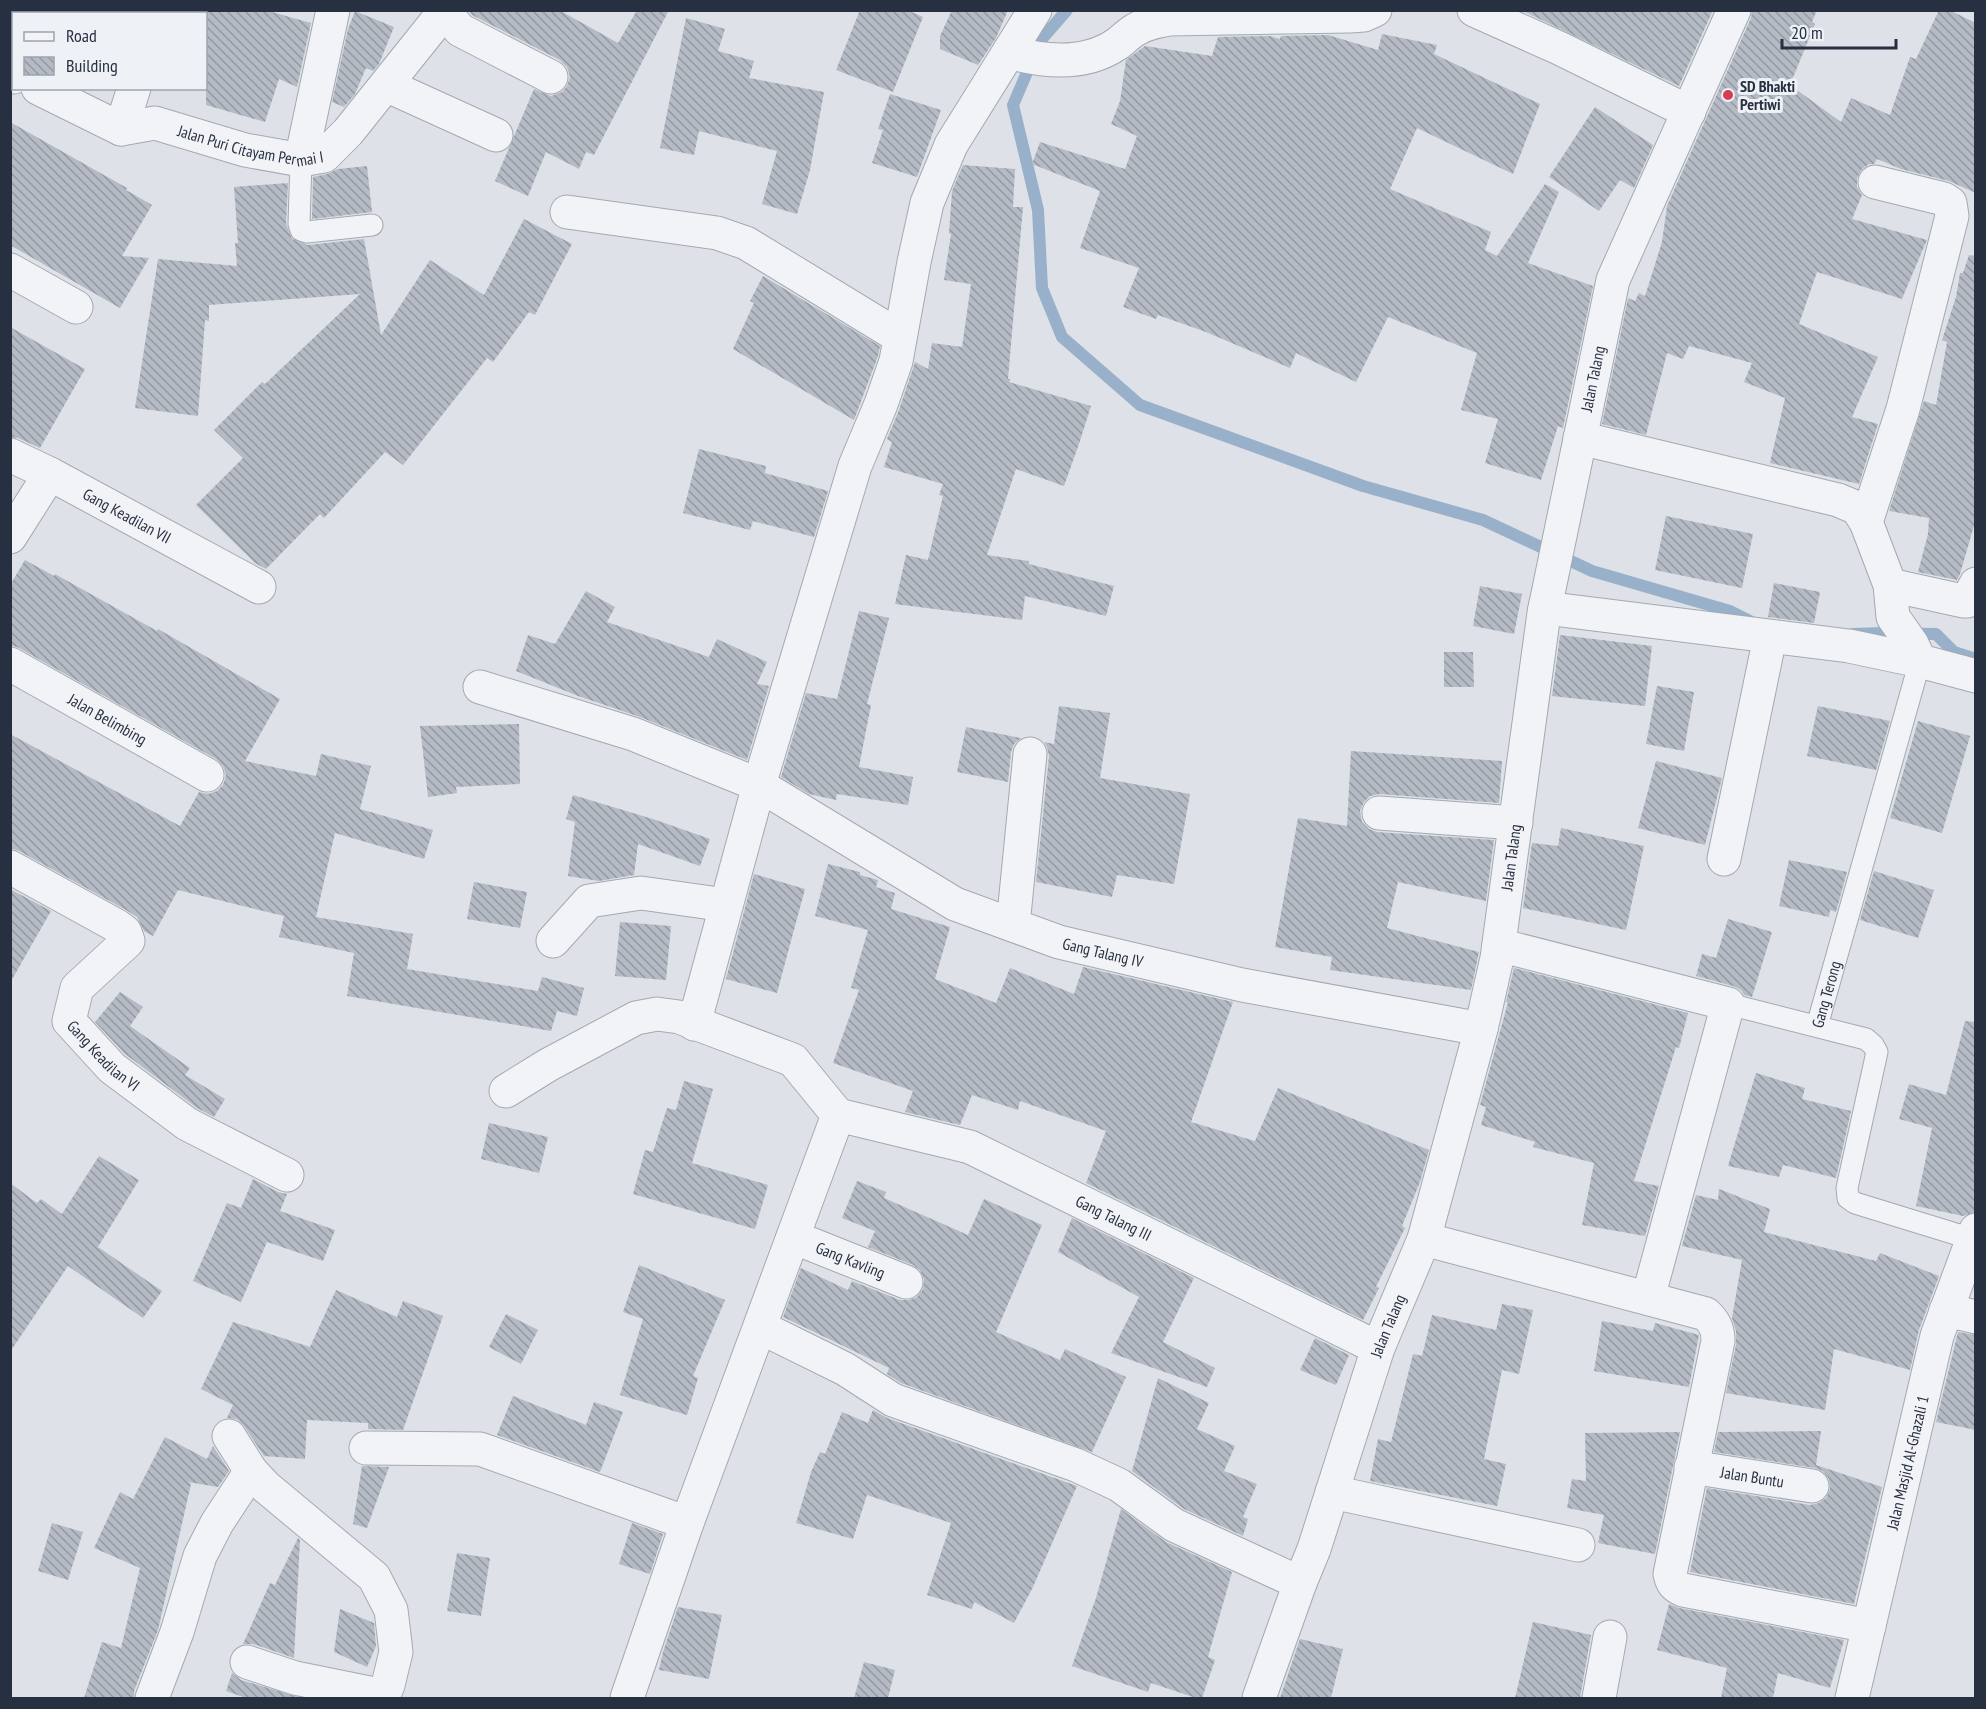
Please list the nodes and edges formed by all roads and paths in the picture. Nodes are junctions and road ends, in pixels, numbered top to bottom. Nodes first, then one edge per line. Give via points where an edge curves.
1 (333, 10) edge
2 (1035, 10) edge
3 (1375, 10) edge
4 (1474, 10) edge
5 (1734, 10) edge
6 (443, 11) edge
7 (1027, 56) junction
8 (551, 77) dead end
9 (386, 85) junction
10 (42, 90) edge
11 (133, 90) edge
12 (1689, 112) junction
13 (121, 129) junction
14 (496, 135) dead end
15 (301, 160) junction
16 (1875, 182) dead end
17 (567, 212) dead end
18 (372, 225) dead end
19 (10, 270) edge
20 (76, 307) dead end
21 (900, 337) junction
22 (1579, 445) junction
23 (10, 455) edge
24 (50, 474) junction
25 (1866, 522) junction
26 (10, 537) edge
27 (250, 583) dead end
28 (1976, 584) edge
29 (1891, 601) junction
30 (1547, 604) junction
31 (1770, 637) junction
32 (1916, 653) junction
33 (10, 664) edge
34 (1976, 676) edge
35 (480, 687) dead end
36 (1030, 754) dead end
37 (207, 775) dead end
38 (759, 786) junction
39 (1379, 813) dead end
40 (1516, 823) junction
41 (1724, 859) dead end
42 (10, 867) edge
43 (726, 905) junction
44 (1013, 925) junction
45 (553, 941) dead end
46 (1499, 945) junction
47 (1728, 1004) junction
48 (694, 1024) junction
49 (1817, 1026) junction
50 (1481, 1029) junction
51 (506, 1091) dead end
52 (838, 1115) junction
53 (287, 1175) dead end
54 (1974, 1235) edge
55 (793, 1237) junction
56 (1424, 1239) junction
57 (906, 1282) dead end
58 (1648, 1298) junction
59 (1961, 1314) edge
60 (760, 1327) junction
61 (1378, 1348) junction
62 (229, 1436) dead end
63 (366, 1448) dead end
64 (1691, 1467) junction
65 (251, 1471) junction
66 (1812, 1486) dead end
67 (1332, 1492) junction
68 (687, 1523) junction
69 (1578, 1545) dead end
70 (1300, 1582) junction
71 (1869, 1626) junction
72 (1610, 1637) dead end
73 (247, 1662) dead end
74 (383, 1697) edge
75 (152, 1698) edge
76 (627, 1698) edge
77 (1258, 1698) edge
78 (1599, 1698) edge
79 (1852, 1698) edge

1 - 15 street
2 - 7 street
3 - 7 street via 1350,16 1170,19 1149,23 1116,45 1084,58 1059,61
4 - 12 street
5 - 12 street, Jalan Talang
6 - 8 street, Jalan Puri Citayam Permai I via 460,30
6 - 9 street, Jalan Puri Citayam Permai I
7 - 21 street via 951,145 927,203
9 - 14 street
9 - 15 street, Jalan Puri Citayam Permai I via 324,156
10 - 13 street
11 - 13 street
12 - 22 street, Jalan Talang via 1613,280
13 - 15 street, Jalan Puri Citayam Permai I via 155,123 244,150
15 - 18 lane via 301,230
16 - 25 street via 1944,198 1950,203 1952,216 1903,409
17 - 21 street via 717,233 746,243
19 - 20 street
21 - 38 street via 896,361 855,466
22 - 25 street via 1838,500 1857,508
22 - 30 street, Jalan Talang
23 - 24 street, Gang Keadilan VII
24 - 26 street
24 - 27 street, Gang Keadilan VII
25 - 29 street
28 - 29 street via 1967,601
29 - 32 street
30 - 31 street
30 - 40 street, Jalan Talang
31 - 32 street
31 - 41 street
32 - 34 street
32 - 49 lane, Gang Terong
33 - 37 street, Jalan Belimbing
35 - 38 street, Gang Talang IV via 633,734
36 - 44 street
38 - 43 street
38 - 44 street, Gang Talang IV via 955,904
39 - 40 street
40 - 46 street, Jalan Talang
42 - 53 street, Gang Keadilan VI via 125,932 128,940 78,988 69,1022 112,1068 187,1124
43 - 45 street via 641,893 590,901
43 - 48 street
44 - 50 street, Gang Talang IV via 1059,942 1242,985
46 - 47 street
46 - 50 street, Jalan Talang
47 - 49 lane
47 - 58 street
48 - 51 street via 657,1014 636,1018
48 - 52 street via 793,1060
49 - 54 lane, Gang Terong via 1866,1040 1877,1052 1848,1198
50 - 56 street, Jalan Talang
52 - 55 street
52 - 61 street, Gang Talang III via 970,1147
54 - 59 street, Jalan Masjid Al-Ghazali 1
55 - 57 street, Gang Kavling
55 - 60 street
56 - 58 street
56 - 61 street, Jalan Talang
58 - 64 street via 1706,1314 1718,1330
59 - 71 street, Jalan Masjid Al-Ghazali 1 via 1937,1336
60 - 68 street
60 - 70 street via 845,1369 894,1400 1076,1465 1119,1485 1174,1525
61 - 67 street, Jalan Talang
62 - 65 street
63 - 68 street via 480,1449
64 - 66 street, Jalan Buntu
64 - 71 street via 1670,1574 1675,1586
65 - 74 street via 374,1577 391,1610 396,1652
65 - 75 street via 200,1556
67 - 69 street
67 - 70 street, Jalan Talang
68 - 76 street
70 - 77 street, Jalan Talang
71 - 79 street, Jalan Masjid Al-Ghazali 1
72 - 78 street
73 - 74 street via 295,1678

